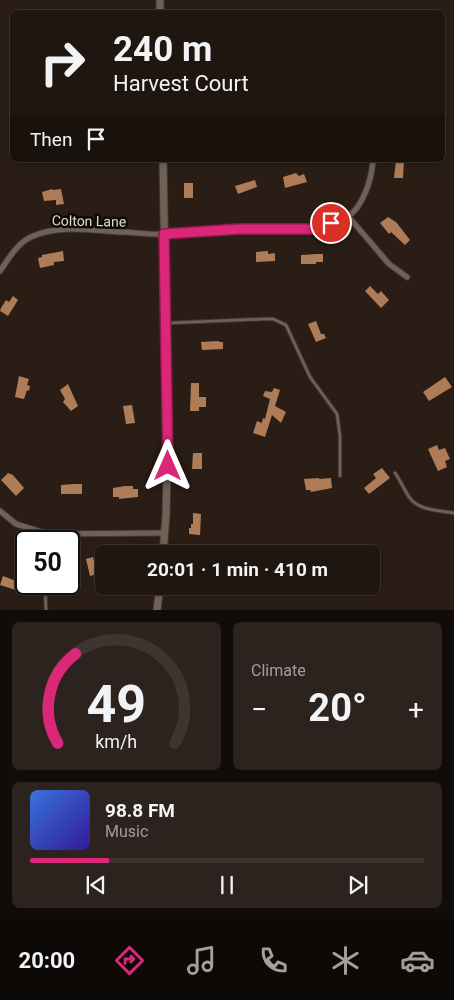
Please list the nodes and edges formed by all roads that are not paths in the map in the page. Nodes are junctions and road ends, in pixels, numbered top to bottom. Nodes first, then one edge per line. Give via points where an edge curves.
1 (162, 162) edge
2 (373, 162) edge
3 (348, 216) junction
4 (164, 234) junction
5 (0, 272) edge
6 (406, 277) dead end
7 (166, 323) junction
8 (395, 472) dead end
9 (340, 476) dead end
10 (0, 511) edge
11 (454, 513) edge
12 (37, 530) edge
13 (165, 533) junction
14 (80, 534) edge
15 (164, 545) edge
16 (46, 595) edge
17 (159, 595) edge
18 (46, 610) edge
19 (157, 610) edge

1 - 4 main road
2 - 3 street via 362,199
3 - 4 street, Colton Lane via 313,229
3 - 6 street via 389,264
4 - 5 street, Colton Lane via 48,231 20,244
4 - 7 main road
7 - 9 lane via 273,319 286,325 310,377 337,414
7 - 13 main road via 168,466
8 - 11 lane via 418,506
10 - 12 street via 16,524
13 - 14 street
13 - 15 main road
16 - 18 lane
17 - 19 main road

